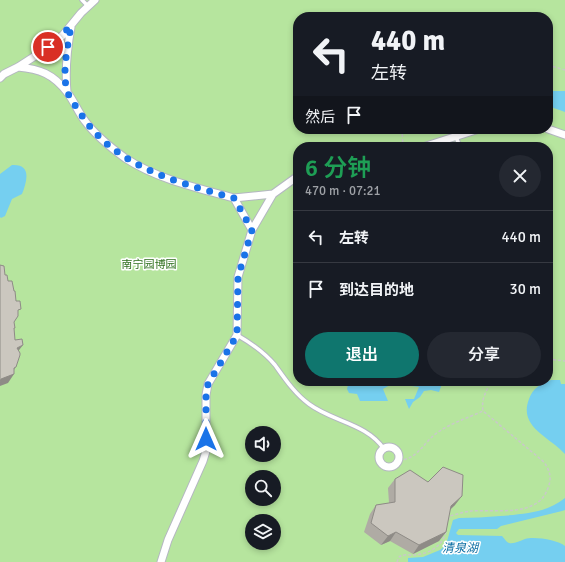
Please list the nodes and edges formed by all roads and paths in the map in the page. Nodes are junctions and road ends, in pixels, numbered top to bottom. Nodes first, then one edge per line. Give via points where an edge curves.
1 (82, 0) edge
2 (95, 0) edge
3 (88, 6) junction
4 (71, 26) junction
5 (553, 66) edge
6 (18, 67) junction
7 (565, 70) edge
8 (0, 78) edge
9 (67, 92) junction
10 (553, 131) edge
11 (465, 134) edge
12 (565, 135) edge
13 (456, 137) junction
14 (440, 142) edge
15 (458, 142) edge
16 (293, 180) edge
17 (273, 194) junction
18 (234, 198) junction
19 (252, 230) junction
20 (237, 335) junction
21 (553, 360) edge
22 (565, 361) edge
23 (489, 386) edge
24 (483, 411) junction
25 (384, 449) junction
26 (399, 460) junction
27 (447, 522) edge
28 (446, 528) edge
29 (161, 562) edge
30 (397, 562) edge

1 - 3 lane
2 - 3 street
3 - 4 street
4 - 6 street via 48,47
4 - 9 street via 67,49
5 - 7 path
6 - 8 street
6 - 9 street via 46,72
9 - 18 street via 84,120 102,140 126,159 159,176
10 - 12 street
11 - 13 street
13 - 14 street
13 - 15 lane
16 - 17 street
17 - 18 street
17 - 19 street
18 - 19 street
19 - 20 street via 238,277
20 - 25 lane via 257,347 297,394 309,404 342,422 362,429 374,437
20 - 29 street via 208,384 206,452
21 - 22 path
23 - 24 path via 482,406
24 - 26 path via 439,431 412,457
24 - 27 path via 544,462 550,471 550,482 546,494 539,502 524,508 504,512 471,511 450,516
25 - 26 street via 394,448
25 - 26 street via 380,453 383,465 389,467
28 - 30 path via 442,542 436,548 416,555 401,555

